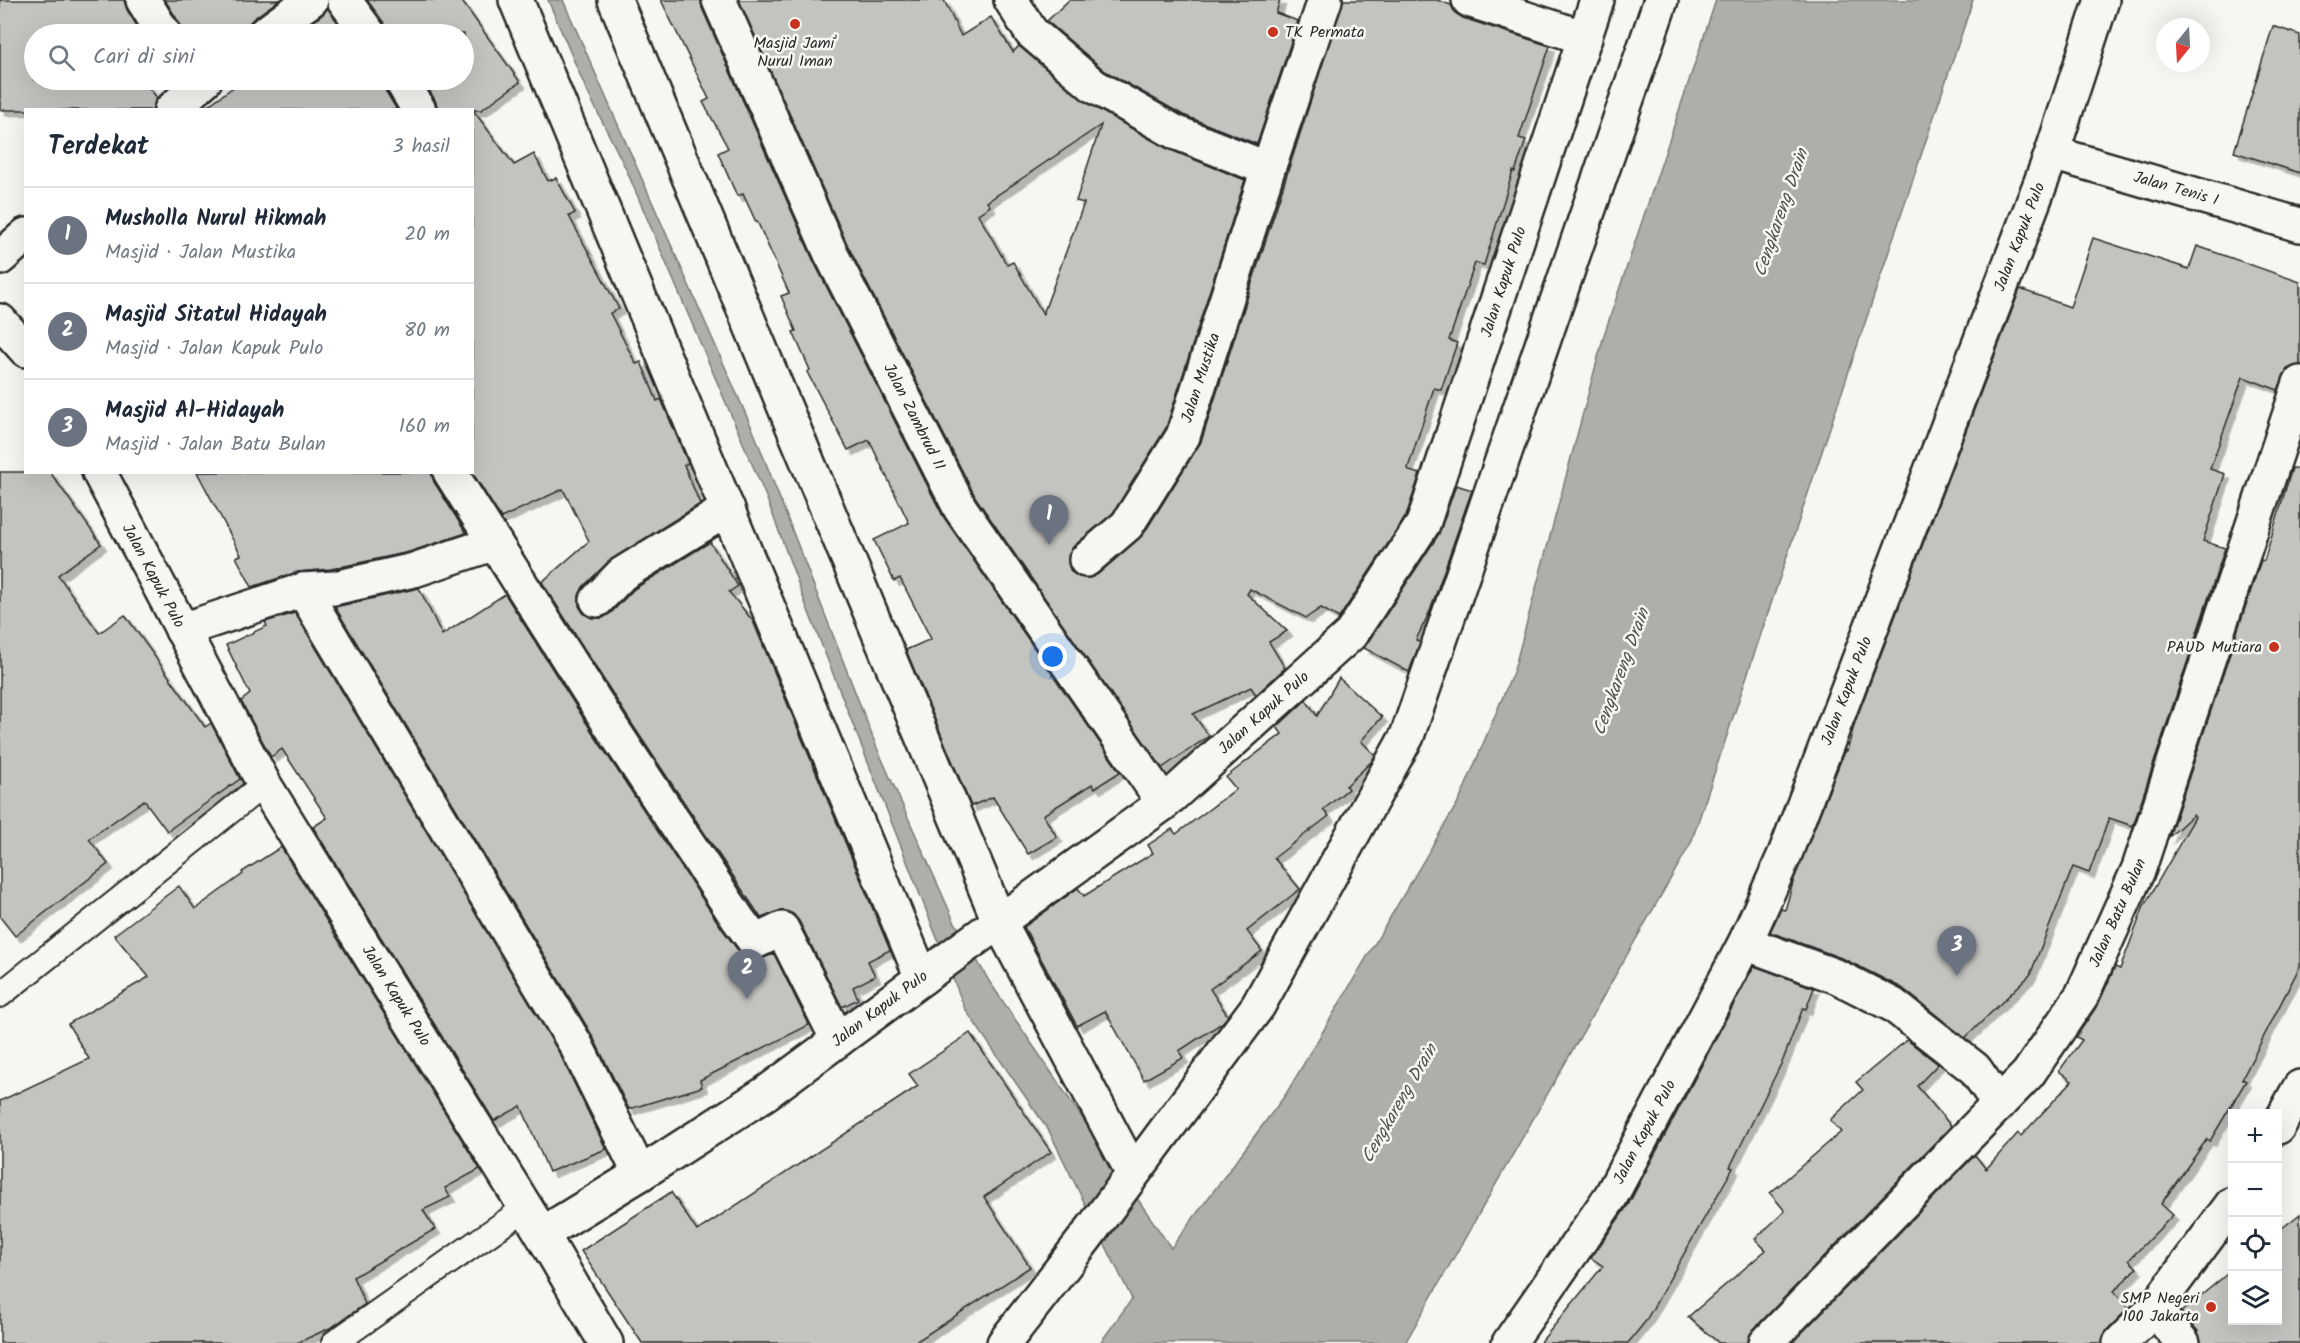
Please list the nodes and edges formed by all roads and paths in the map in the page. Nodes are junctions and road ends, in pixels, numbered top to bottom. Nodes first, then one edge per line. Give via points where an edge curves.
1 (143, 0) edge
2 (311, 0) edge
3 (344, 0) edge
4 (516, 0) edge
5 (615, 0) edge
6 (719, 0) edge
7 (1011, 0) edge
8 (1325, 0) edge
9 (1469, 0) edge
10 (1597, 0) edge
11 (1661, 0) edge
12 (2102, 0) edge
13 (158, 24) edge
14 (278, 24) edge
15 (362, 24) edge
16 (1585, 38) junction
17 (200, 90) edge
18 (407, 90) edge
19 (174, 108) edge
20 (418, 108) edge
21 (2052, 153) junction
22 (1268, 169) junction
23 (2300, 225) edge
24 (24, 237) edge
25 (0, 258) edge
26 (0, 321) edge
27 (24, 348) edge
28 (2300, 383) edge
29 (100, 474) edge
30 (451, 474) edge
31 (728, 508) junction
32 (495, 543) junction
33 (1086, 560) dead end
34 (303, 590) junction
35 (597, 600) dead end
36 (182, 630) junction
37 (264, 784) junction
38 (1164, 803) junction
39 (999, 921) junction
40 (1745, 943) junction
41 (931, 971) junction
42 (0, 995) edge
43 (838, 1041) junction
44 (2300, 1087) edge
45 (1999, 1104) junction
46 (2282, 1118) edge
47 (640, 1174) junction
48 (1131, 1177) junction
49 (2228, 1209) edge
50 (535, 1220) junction
51 (2154, 1309) junction
52 (334, 1343) edge
53 (606, 1343) edge
54 (1004, 1343) edge
55 (1509, 1343) edge
56 (1766, 1343) edge
57 (2120, 1343) edge
58 (2183, 1343) edge

1 - 13 street
2 - 14 street
3 - 15 street
4 - 31 street
5 - 39 street
6 - 38 street, Jalan Zambrud II via 831,254 960,508
7 - 22 street via 1031,32 1094,86 1175,132
8 - 22 street, Jalan Mustika
9 - 16 street
10 - 16 street, Jalan Kapuk Pulo
11 - 48 street via 1407,736 1258,1006
12 - 21 street, Jalan Kapuk Pulo
16 - 38 street, Jalan Kapuk Pulo via 1423,524 1351,634
17 - 19 street
18 - 20 street
21 - 23 street, Jalan Tenis I
21 - 40 street, Jalan Kapuk Pulo via 1789,843
22 - 33 street, Jalan Mustika via 1183,436 1127,525
24 - 25 street
26 - 27 street
28 - 45 street, Jalan Batu Bulan via 2139,868 2082,995 2028,1074
29 - 36 street, Jalan Kapuk Pulo
30 - 32 street
31 - 35 street via 622,574
31 - 41 street
32 - 34 street via 414,570 334,588
32 - 43 street via 754,942 782,930
34 - 36 street
34 - 47 street via 576,1046
36 - 37 street, Jalan Kapuk Pulo
37 - 42 lane
37 - 50 street, Jalan Kapuk Pulo
38 - 39 street, Jalan Kapuk Pulo
39 - 41 street, Jalan Kapuk Pulo
39 - 48 street
40 - 45 street via 1838,977 1893,1005 1975,1069
40 - 55 street, Jalan Kapuk Pulo via 1611,1196
41 - 43 street, Jalan Kapuk Pulo
43 - 47 street, Jalan Kapuk Pulo
44 - 46 street
45 - 56 street, Jalan Batu Bulan
47 - 50 street, Jalan Kapuk Pulo
48 - 54 street
49 - 51 street
50 - 52 lane
50 - 53 street
51 - 57 street
51 - 58 street

